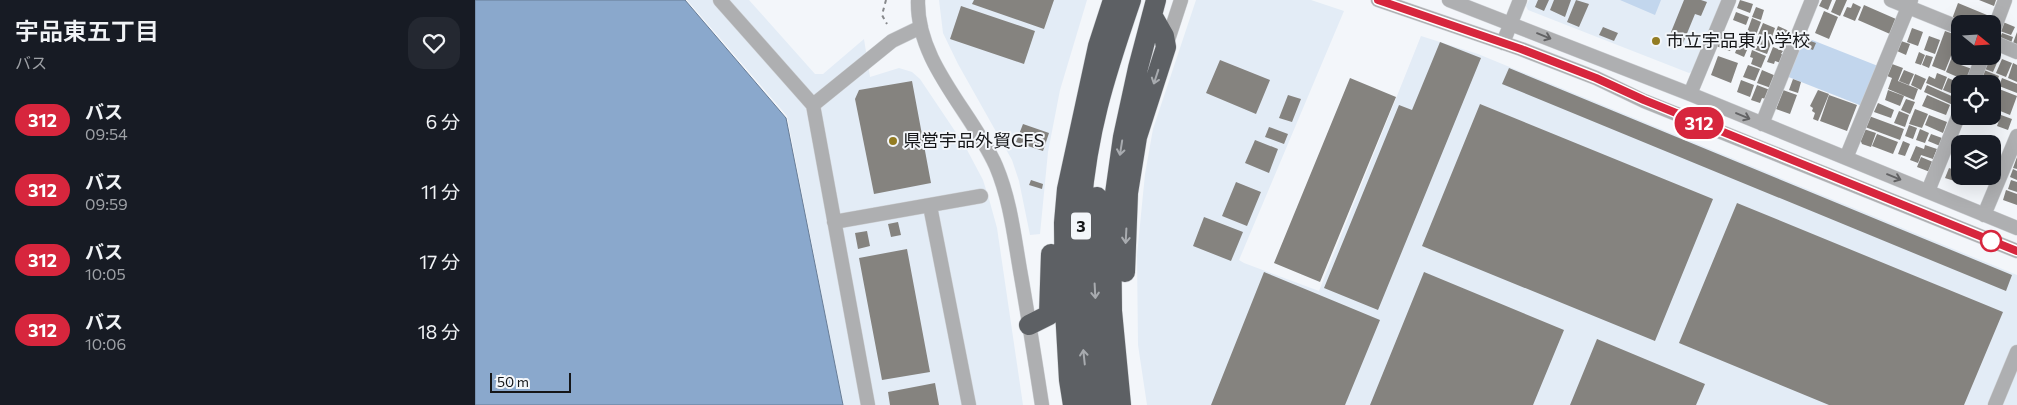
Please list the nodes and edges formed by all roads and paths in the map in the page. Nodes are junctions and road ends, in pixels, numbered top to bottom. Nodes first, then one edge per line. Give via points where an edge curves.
1 (720, 0) edge
2 (886, 0) edge
3 (918, 0) edge
4 (1113, 0) edge
5 (1131, 0) edge
6 (1181, 0) edge
7 (1378, 0) edge
8 (1449, 0) edge
9 (1520, 0) edge
10 (1729, 0) edge
11 (1812, 0) edge
12 (1891, 0) edge
13 (2005, 0) edge
14 (1909, 3) edge
15 (1154, 8) edge
16 (1999, 15) edge
17 (1510, 23) junction
18 (887, 24) dead end
19 (1951, 24) edge
20 (921, 27) junction
21 (1503, 43) junction
22 (2001, 45) edge
23 (1165, 47) junction
24 (1114, 51) junction
25 (2017, 52) edge
26 (1690, 94) junction
27 (813, 105) junction
28 (1762, 124) junction
29 (1955, 125) edge
30 (2017, 136) edge
31 (1846, 158) junction
32 (1928, 191) junction
33 (981, 196) dead end
34 (930, 206) junction
35 (1984, 215) junction
36 (834, 222) junction
37 (2017, 228) edge
38 (2017, 252) edge
39 (1029, 325) junction
40 (2017, 352) edge
41 (868, 405) edge
42 (969, 405) edge
43 (1042, 405) edge
44 (1073, 405) edge
45 (1091, 405) edge
46 (1106, 405) edge
47 (1121, 405) edge
48 (1133, 405) edge
49 (1995, 405) edge

1 - 27 street
2 - 18 path via 882,15
3 - 20 street
4 - 39 highway via 1094,16 1071,107 1053,211 1049,315
4 - 44 highway via 1098,46 1067,189 1065,310
5 - 24 highway, 3
6 - 23 street
7 - 21 street
8 - 17 street
9 - 17 street
10 - 26 street
11 - 28 street
12 - 14 street
13 - 16 street
14 - 19 street
14 - 31 street
15 - 23 highway
15 -> 47 highway via 1132,94 1111,222 1112,311
17 - 21 street
17 -> 26 street
20 - 27 street via 892,41
20 - 39 street via 935,63 995,166 1013,229
21 - 38 street via 1596,78
22 - 25 street
23 -> 48 highway via 1137,137 1129,193 1123,318
45 -> 24 highway, 3 via 1079,309 1079,254 1088,159
24 -> 46 highway, 3 via 1095,216 1094,280
26 -> 28 street
27 - 36 street
28 - 31 street
29 - 32 street
30 - 35 street
31 -> 32 street
32 - 35 street
33 - 34 street
34 - 36 street
34 - 42 street
35 - 37 street
36 - 41 street
39 - 43 street
40 - 49 street

